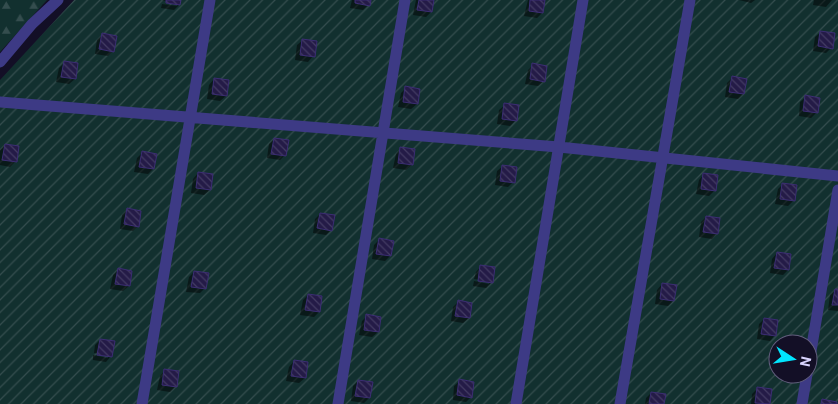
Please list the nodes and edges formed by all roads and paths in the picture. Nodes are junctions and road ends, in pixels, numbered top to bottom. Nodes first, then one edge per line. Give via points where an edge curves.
1 (58, 0) edge
2 (210, 0) edge
3 (405, 0) edge
4 (583, 0) edge
5 (690, 0) edge
6 (0, 62) edge
7 (0, 102) edge
8 (191, 117) junction
9 (383, 134) junction
10 (559, 147) junction
11 (662, 159) junction
12 (838, 176) edge
13 (838, 190) edge
14 (814, 334) edge
15 (805, 384) edge
16 (142, 404) edge
17 (338, 404) edge
18 (516, 404) edge
19 (620, 404) edge
20 (802, 404) edge

1 - 6 lane via 32,24
2 - 8 lane
3 - 9 lane
4 - 10 lane
5 - 11 lane
7 - 8 lane
8 - 9 lane
8 - 16 lane
9 - 10 lane
9 - 17 lane
10 - 11 lane
10 - 18 lane
11 - 12 lane
11 - 19 lane
13 - 14 lane
15 - 20 lane

